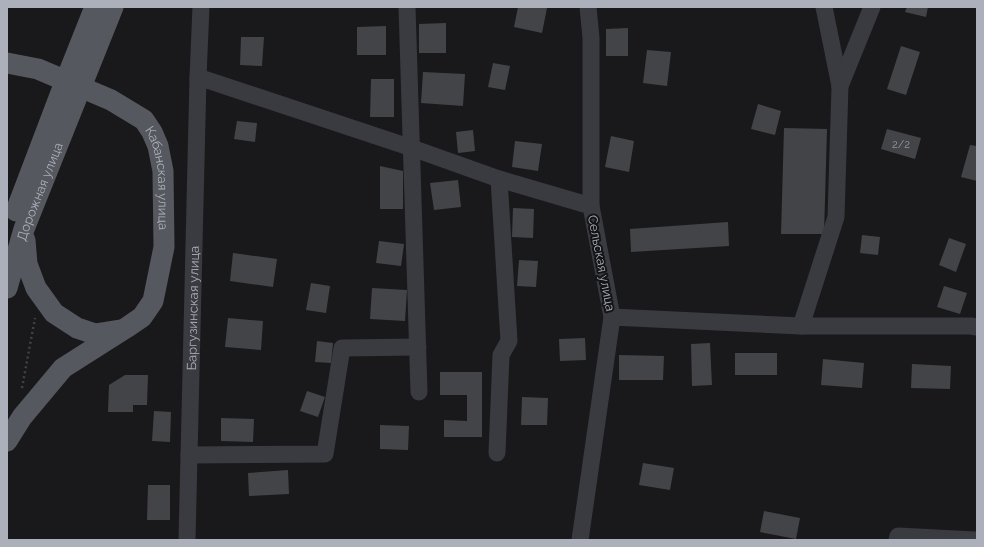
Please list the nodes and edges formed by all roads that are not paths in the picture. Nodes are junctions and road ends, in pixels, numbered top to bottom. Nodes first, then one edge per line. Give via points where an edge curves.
1 (95, 7) edge
2 (113, 7) edge
3 (201, 7) edge
4 (408, 7) edge
5 (588, 7) edge
6 (824, 7) edge
7 (872, 7) edge
8 (7, 63) edge
9 (78, 72) junction
10 (198, 77) junction
11 (840, 86) junction
12 (412, 148) junction
13 (499, 179) junction
14 (590, 206) junction
15 (16, 232) edge
16 (7, 288) edge
17 (612, 317) junction
18 (975, 323) edge
19 (801, 326) junction
20 (126, 328) junction
21 (418, 348) junction
22 (419, 392) dead end
23 (7, 441) edge
24 (497, 453) dead end
25 (189, 455) junction
26 (187, 540) edge
27 (580, 540) edge
28 (896, 540) edge
29 (975, 540) edge

1 - 9 main road
2 - 9 main road
3 - 10 street, Баргузинская улица
4 - 12 street
5 - 14 street, Сельская улица via 591,38
6 - 11 street
7 - 11 street
8 - 20 main road, Кабанская улица via 38,69 111,100 144,120 152,132 163,171 164,247 153,301 142,317
9 - 15 main road, Дорожная улица
10 - 12 street
10 - 25 street, Баргузинская улица
11 - 19 street via 836,217
12 - 13 street
12 - 21 street
13 - 14 street
13 - 24 street via 509,341 501,355
14 - 17 street, Сельская улица
15 - 16 main road, Дорожная улица
15 - 20 main road via 36,288 54,313 76,328 95,334
17 - 19 street
17 - 27 street, Сельская улица
18 - 19 street
20 - 23 main road, Кабанская улица via 63,368 22,417
21 - 22 street
21 - 25 street via 342,348 325,454
25 - 26 street, Баргузинская улица
28 - 29 street via 898,536

